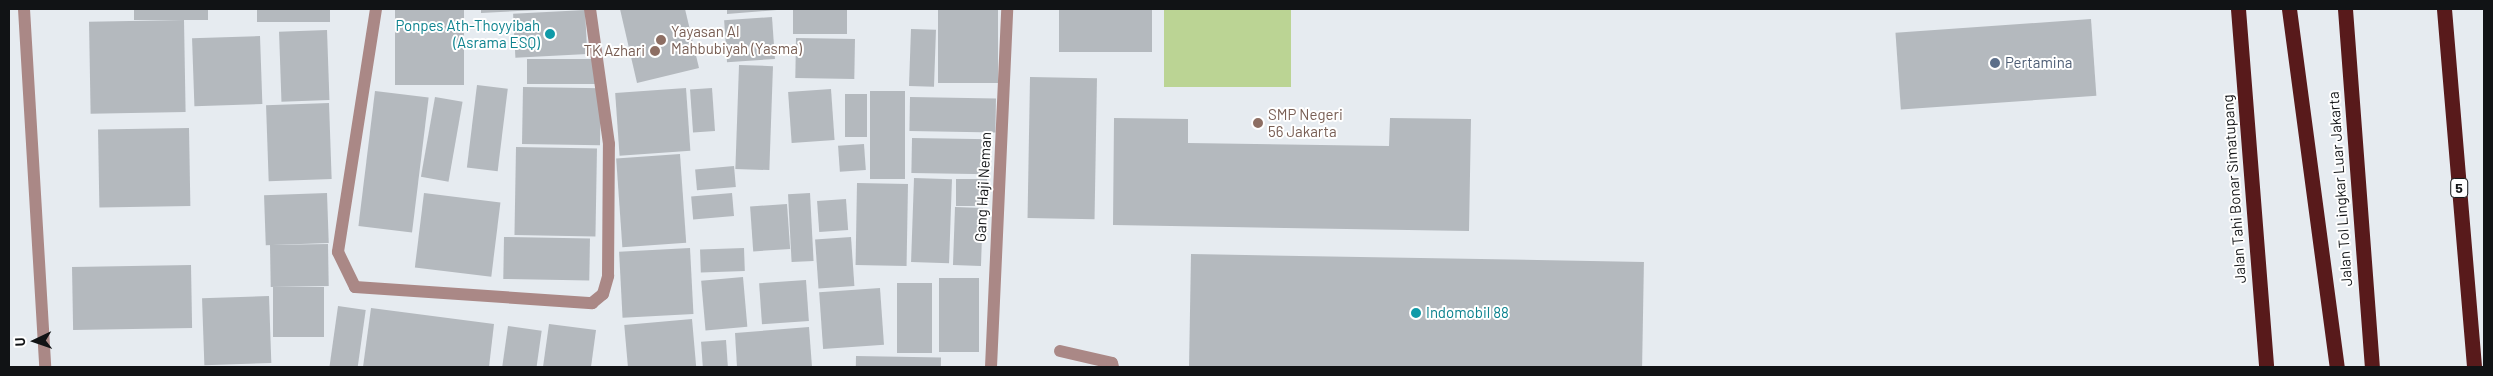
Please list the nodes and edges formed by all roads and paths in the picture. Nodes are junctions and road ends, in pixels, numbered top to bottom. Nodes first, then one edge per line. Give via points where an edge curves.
1 (24, 9) edge
2 (376, 9) edge
3 (590, 9) edge
4 (1007, 9) edge
5 (2238, 9) edge
6 (2290, 9) edge
7 (2345, 9) edge
8 (2444, 9) edge
9 (1060, 350) dead end
10 (45, 367) edge
11 (990, 367) edge
12 (1113, 367) edge
13 (2266, 367) edge
14 (2337, 367) edge
15 (2372, 367) edge
16 (2474, 367) edge

1 - 10 street
2 - 3 street via 338,252 355,287 592,302 603,294 608,276 609,144
4 - 11 street, Gang Haji Neman
5 - 13 highway, Jalan Tahi Bonar Simatupang
6 - 14 highway
7 - 15 highway, Jalan Tol Lingkar Luar Jakarta
8 - 16 highway, 5
9 - 12 street via 1112,363

